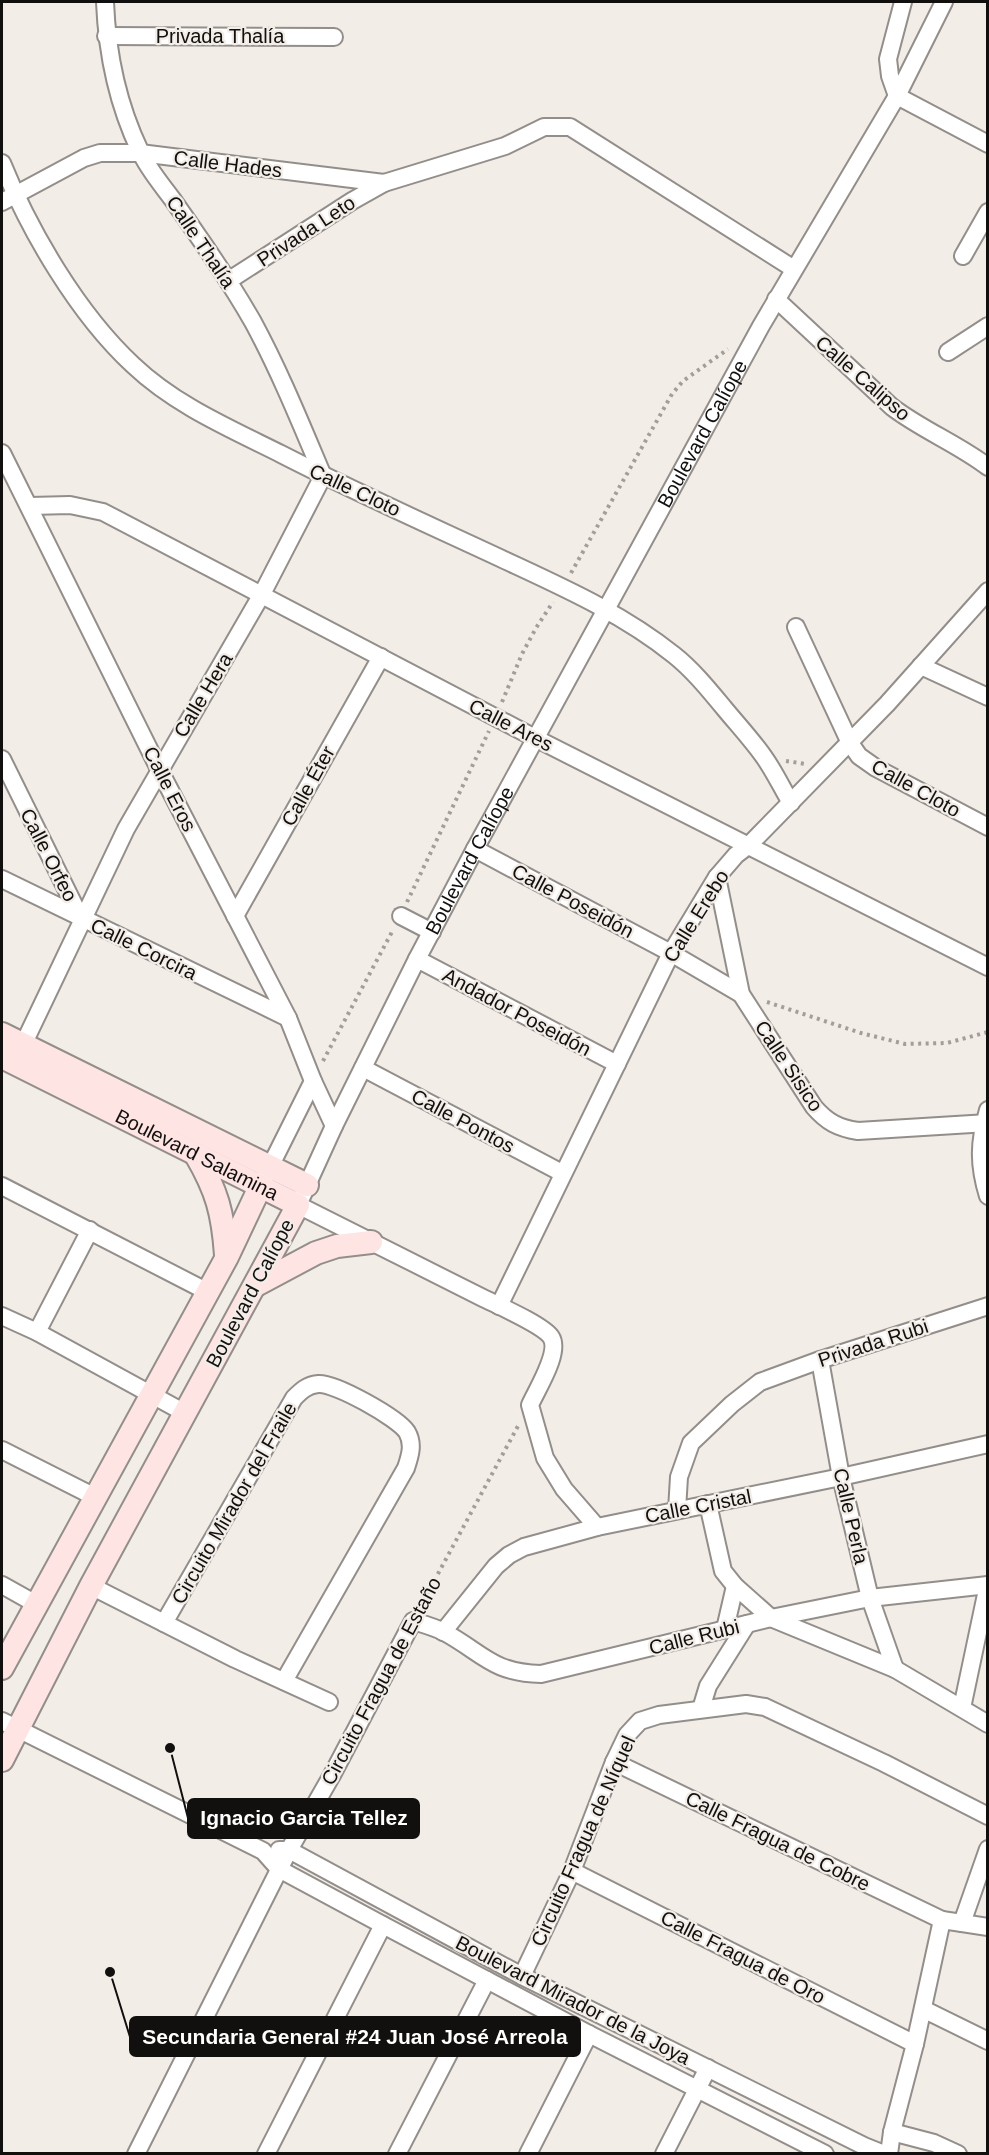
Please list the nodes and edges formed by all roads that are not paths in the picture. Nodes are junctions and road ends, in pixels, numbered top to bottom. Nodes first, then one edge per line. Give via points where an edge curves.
1 (105, 2) edge
2 (903, 2) edge
3 (944, 2) edge
4 (106, 36) junction
5 (334, 37) dead end
6 (897, 96) junction
7 (987, 144) edge
8 (140, 153) junction
9 (2, 163) edge
10 (384, 183) junction
11 (8, 198) edge
12 (987, 212) edge
13 (963, 256) dead end
14 (794, 269) junction
15 (228, 281) junction
16 (776, 299) junction
17 (987, 326) edge
18 (948, 352) dead end
19 (2, 453) edge
20 (987, 467) edge
21 (323, 476) junction
22 (30, 506) junction
23 (987, 591) edge
24 (262, 594) junction
25 (606, 609) junction
26 (796, 627) dead end
27 (381, 657) junction
28 (921, 666) junction
29 (987, 697) edge
30 (535, 738) junction
31 (850, 743) junction
32 (2, 759) edge
33 (159, 769) junction
34 (791, 803) junction
35 (987, 827) edge
36 (749, 845) junction
37 (475, 849) junction
38 (717, 877) junction
39 (2, 879) edge
40 (235, 916) junction
41 (401, 916) road end
42 (81, 919) junction
43 (432, 932) junction
44 (671, 953) junction
45 (417, 959) junction
46 (987, 967) edge
47 (741, 994) junction
48 (288, 1018) junction
49 (2, 1034) edge
50 (22, 1045) junction
51 (2, 1057) edge
52 (617, 1064) junction
53 (363, 1068) junction
54 (313, 1081) junction
55 (986, 1119) edge
56 (334, 1126) junction
57 (196, 1155) junction
58 (562, 1173) junction
59 (265, 1177) junction
60 (2, 1185) edge
61 (303, 1195) junction
62 (987, 1196) edge
63 (90, 1230) junction
64 (371, 1242) junction
65 (226, 1257) junction
66 (256, 1285) junction
67 (208, 1292) junction
68 (499, 1306) junction
69 (987, 1306) edge
70 (2, 1316) edge
71 (37, 1332) junction
72 (820, 1360) junction
73 (152, 1395) junction
74 (185, 1413) junction
75 (987, 1444) edge
76 (2, 1450) edge
77 (841, 1477) junction
78 (95, 1497) junction
79 (708, 1504) junction
80 (677, 1510) junction
81 (597, 1527) junction
82 (2, 1585) edge
83 (987, 1585) edge
84 (92, 1586) junction
85 (735, 1587) junction
86 (870, 1599) junction
87 (36, 1605) junction
88 (771, 1618) junction
89 (413, 1621) joint
90 (164, 1623) junction
91 (747, 1624) junction
92 (725, 1629) junction
93 (443, 1632) junction
94 (2, 1668) edge
95 (895, 1669) junction
96 (284, 1681) junction
97 (329, 1702) dead end
98 (962, 1708) junction
99 (701, 1709) junction
100 (987, 1724) edge
101 (10, 1726) edge
102 (2, 1760) edge
103 (615, 1762) junction
104 (987, 1816) edge
105 (289, 1850) junction
106 (987, 1850) edge
107 (263, 1851) junction
108 (279, 1869) junction
109 (572, 1871) junction
110 (942, 1920) junction
111 (962, 1923) junction
112 (383, 1925) junction
113 (987, 1927) edge
114 (522, 1976) junction
115 (487, 1980) junction
116 (923, 2009) junction
117 (589, 2034) junction
118 (987, 2041) edge
119 (915, 2044) junction
120 (708, 2068) junction
121 (698, 2089) junction
122 (892, 2132) junction
123 (797, 2147) edge
124 (136, 2154) edge
125 (266, 2154) edge
126 (397, 2154) edge
127 (528, 2154) edge
128 (664, 2154) edge
129 (825, 2154) edge
130 (884, 2154) edge
131 (889, 2154) edge
132 (958, 2154) edge

1 - 4 street, Calle Thalía
2 - 6 street via 888,59
3 - 6 street, Boulevard Calíope
4 - 5 street, Privada Thalía
4 - 8 street, Calle Thalía via 122,102
6 - 7 street
6 - 14 street, Boulevard Calíope
8 - 10 street, Calle Hades
8 - 11 street, Calle Hades via 100,153 84,158
8 - 15 street, Calle Thalía
9 - 11 street, Calle Cloto
10 - 14 street, Calle Hades via 505,146 544,127 570,127
10 - 15 street, Privada Leto
11 - 21 street, Calle Cloto via 97,328 134,366 177,401
12 - 13 street
14 - 16 street, Boulevard Calíope
15 - 21 street, Calle Thalía via 278,371
16 - 20 street, Calle Calipso via 892,407
16 - 25 street, Boulevard Calíope
17 - 18 street
19 - 22 street, Calle Eros
21 - 24 street, Calle Hera
21 - 25 street, Calle Cloto
22 - 24 street, Calle Ares via 70,505 102,512
22 - 33 street, Calle Eros
23 - 28 street, Calle Erebo
24 - 27 street, Calle Ares
24 - 33 street, Calle Hera
25 - 30 street, Boulevard Calíope
25 - 34 street, Calle Cloto via 677,656 706,686 765,758
26 - 31 street, Calle Cloto
27 - 30 street, Calle Ares
27 - 40 street, Calle Éter
28 - 29 street
28 - 31 street, Calle Erebo
30 - 36 street, Calle Ares
30 - 37 street, Boulevard Calíope
31 - 34 street, Calle Erebo
31 - 35 street, Calle Cloto via 859,756 876,768
32 - 42 street, Calle Orfeo
33 - 40 street, Calle Eros
33 - 42 street, Calle Hera
34 - 36 street, Calle Erebo
36 - 38 street, Calle Erebo
36 - 46 street, Calle Ares
37 - 43 street, Boulevard Calíope
37 - 44 street, Calle Poseidón
38 - 44 street, Calle Erebo
38 - 47 street
39 - 42 street, Calle Corcira
40 - 48 street, Calle Eros
41 - 43 street
42 - 48 street, Calle Corcira
42 - 50 street, Calle Hera
43 - 45 street, Boulevard Calíope
44 - 47 street, Calle Poseidón
44 - 52 street, Calle Erebo
45 - 52 street, Andador Poseidón
45 - 53 street, Boulevard Calíope
47 - 55 street, Calle Sisico via 814,1107 841,1129 858,1131
48 - 54 street, Calle Eros
49 - 50 street, Boulevard Salamina
50 - 59 street, Boulevard Salamina
51 - 57 street, Boulevard Salamina
52 - 58 street, Calle Erebo
53 - 56 street, Boulevard Calíope
53 - 58 street, Calle Pontos
54 - 56 street, Calle Eros
54 - 59 street
55 - 62 street via 980,1166
56 - 61 street, Boulevard Calíope
57 - 59 street, Boulevard Salamina
57 - 65 street via 219,1202
58 - 68 street, Calle Erebo
59 - 61 street, Boulevard Salamina
59 - 65 street, Boulevard Calíope
60 - 63 street
61 - 64 street, Boulevard Salamina
61 - 66 street, Boulevard Calíope
63 - 67 street
63 - 71 street
64 - 66 street via 316,1253
64 - 68 street, Boulevard Salamina
65 - 67 street, Boulevard Calíope
66 - 74 street, Boulevard Calíope
67 - 73 street, Boulevard Calíope
68 - 81 street, Boulevard Salamina via 551,1337 552,1358 530,1404 545,1458 564,1489
69 - 72 street, Privada Rubi
70 - 71 street
71 - 73 street
72 - 77 street, Calle Perla
72 - 80 street, Privada Rubi via 759,1382 691,1443 679,1477
73 - 74 street
73 - 78 street, Boulevard Calíope
74 - 84 street, Boulevard Calíope
75 - 77 street, Calle Cristal
76 - 78 street
77 - 79 street, Calle Cristal
77 - 86 street, Calle Perla
78 - 87 street, Boulevard Calíope
79 - 80 street, Calle Cristal
79 - 85 street via 723,1571
80 - 81 street, Calle Cristal
81 - 93 street, Calle Cristal via 524,1547 509,1555
82 - 87 street
83 - 86 street, Calle Rubi
83 - 98 street
84 - 90 street
84 - 101 street, Boulevard Calíope
85 - 88 street
85 - 92 street
86 - 88 street, Calle Rubi
86 - 95 street, Calle Perla
87 - 94 street, Boulevard Calíope
88 - 91 street, Calle Rubi
88 - 95 street
89 - 93 street, Calle Rubi
89 - 105 street, Circuito Fragua de Estaño
90 - 96 street
90 - 96 street, Circuito Mirador del Fraile via 294,1398 305,1388 319,1384 334,1387 395,1420 408,1433 412,1450 406,1468
91 - 92 street, Calle Rubi
91 - 99 street via 708,1686
92 - 93 street, Calle Rubi via 541,1674 520,1674 500,1668
95 - 98 street
96 - 97 street
98 - 100 street
99 - 103 street, Circuito Fragua de Níquel via 659,1714 640,1721 627,1735
99 - 104 street, Circuito Fragua de Níquel via 746,1704 765,1707
101 - 102 street, Boulevard Calíope
101 - 107 street, Boulevard Mirador de la Joya
103 - 109 street, Circuito Fragua de Níquel
103 - 110 street, Calle Fragua de Cobre
105 - 107 street, Boulevard Mirador de la Joya
105 - 108 street, Circuito Fragua de Estaño
105 - 114 street, Boulevard Mirador de la Joya
106 - 111 street
107 - 108 street, Boulevard Mirador de la Joya
108 - 112 street, Boulevard Mirador de la Joya
108 - 124 street, Circuito Fragua de Estaño
109 - 114 street, Circuito Fragua de Níquel
109 - 119 street, Calle Fragua de Oro
110 - 111 street
110 - 116 street
111 - 113 street
112 - 115 street, Boulevard Mirador de la Joya
112 - 125 street
114 - 120 street, Boulevard Mirador de la Joya
115 - 117 street, Boulevard Mirador de la Joya
115 - 126 street
116 - 118 street
116 - 119 street
117 - 121 street, Boulevard Mirador de la Joya
117 - 127 street
119 - 122 street
120 - 121 street
120 - 130 street, Boulevard Mirador de la Joya
121 - 123 street, Boulevard Mirador de la Joya
121 - 128 street
122 - 131 street
122 - 132 street
123 - 129 street, Boulevard Mirador de la Joya

